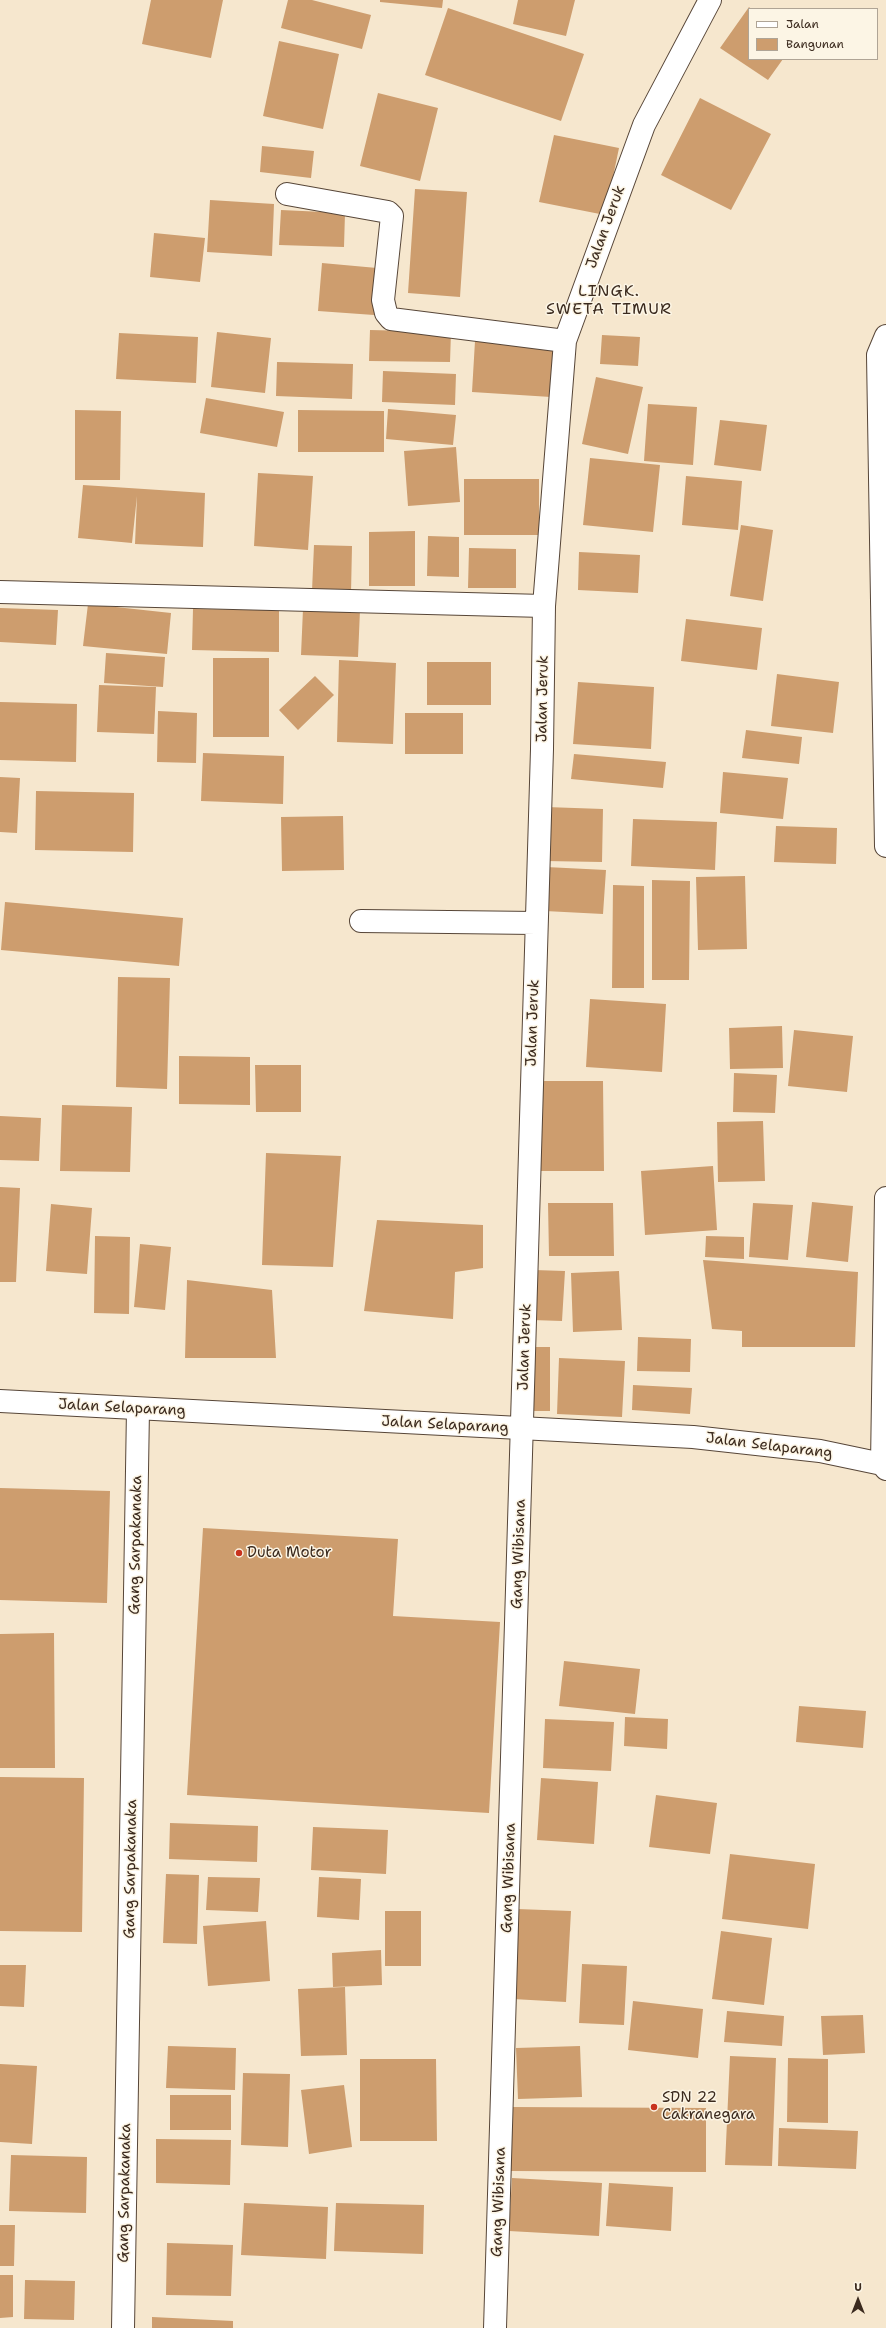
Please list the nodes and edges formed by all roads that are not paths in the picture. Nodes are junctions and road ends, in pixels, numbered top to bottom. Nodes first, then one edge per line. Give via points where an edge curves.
1 (709, 0) edge
2 (287, 194) dead end
3 (886, 336) edge
4 (565, 342) junction
5 (0, 592) edge
6 (544, 606) junction
7 (886, 846) edge
8 (361, 921) dead end
9 (536, 922) junction
10 (886, 1198) edge
11 (0, 1401) edge
12 (138, 1409) junction
13 (522, 1428) junction
14 (884, 1466) edge
15 (123, 2328) edge
16 (495, 2328) edge

1 - 4 street, Jalan Jeruk via 644,125
2 - 4 street via 388,212 392,216 383,300 386,313 391,319
3 - 7 street via 878,355
4 - 6 street, Jalan Jeruk
5 - 6 street
6 - 9 street, Jalan Jeruk
8 - 9 street
9 - 13 street, Jalan Jeruk
10 - 14 street
11 - 12 street, Jalan Selaparang
12 - 13 street, Jalan Selaparang
12 - 15 street, Gang Sarpakanaka
13 - 14 street, Jalan Selaparang via 693,1436 757,1442 820,1451
13 - 16 street, Gang Wibisana

